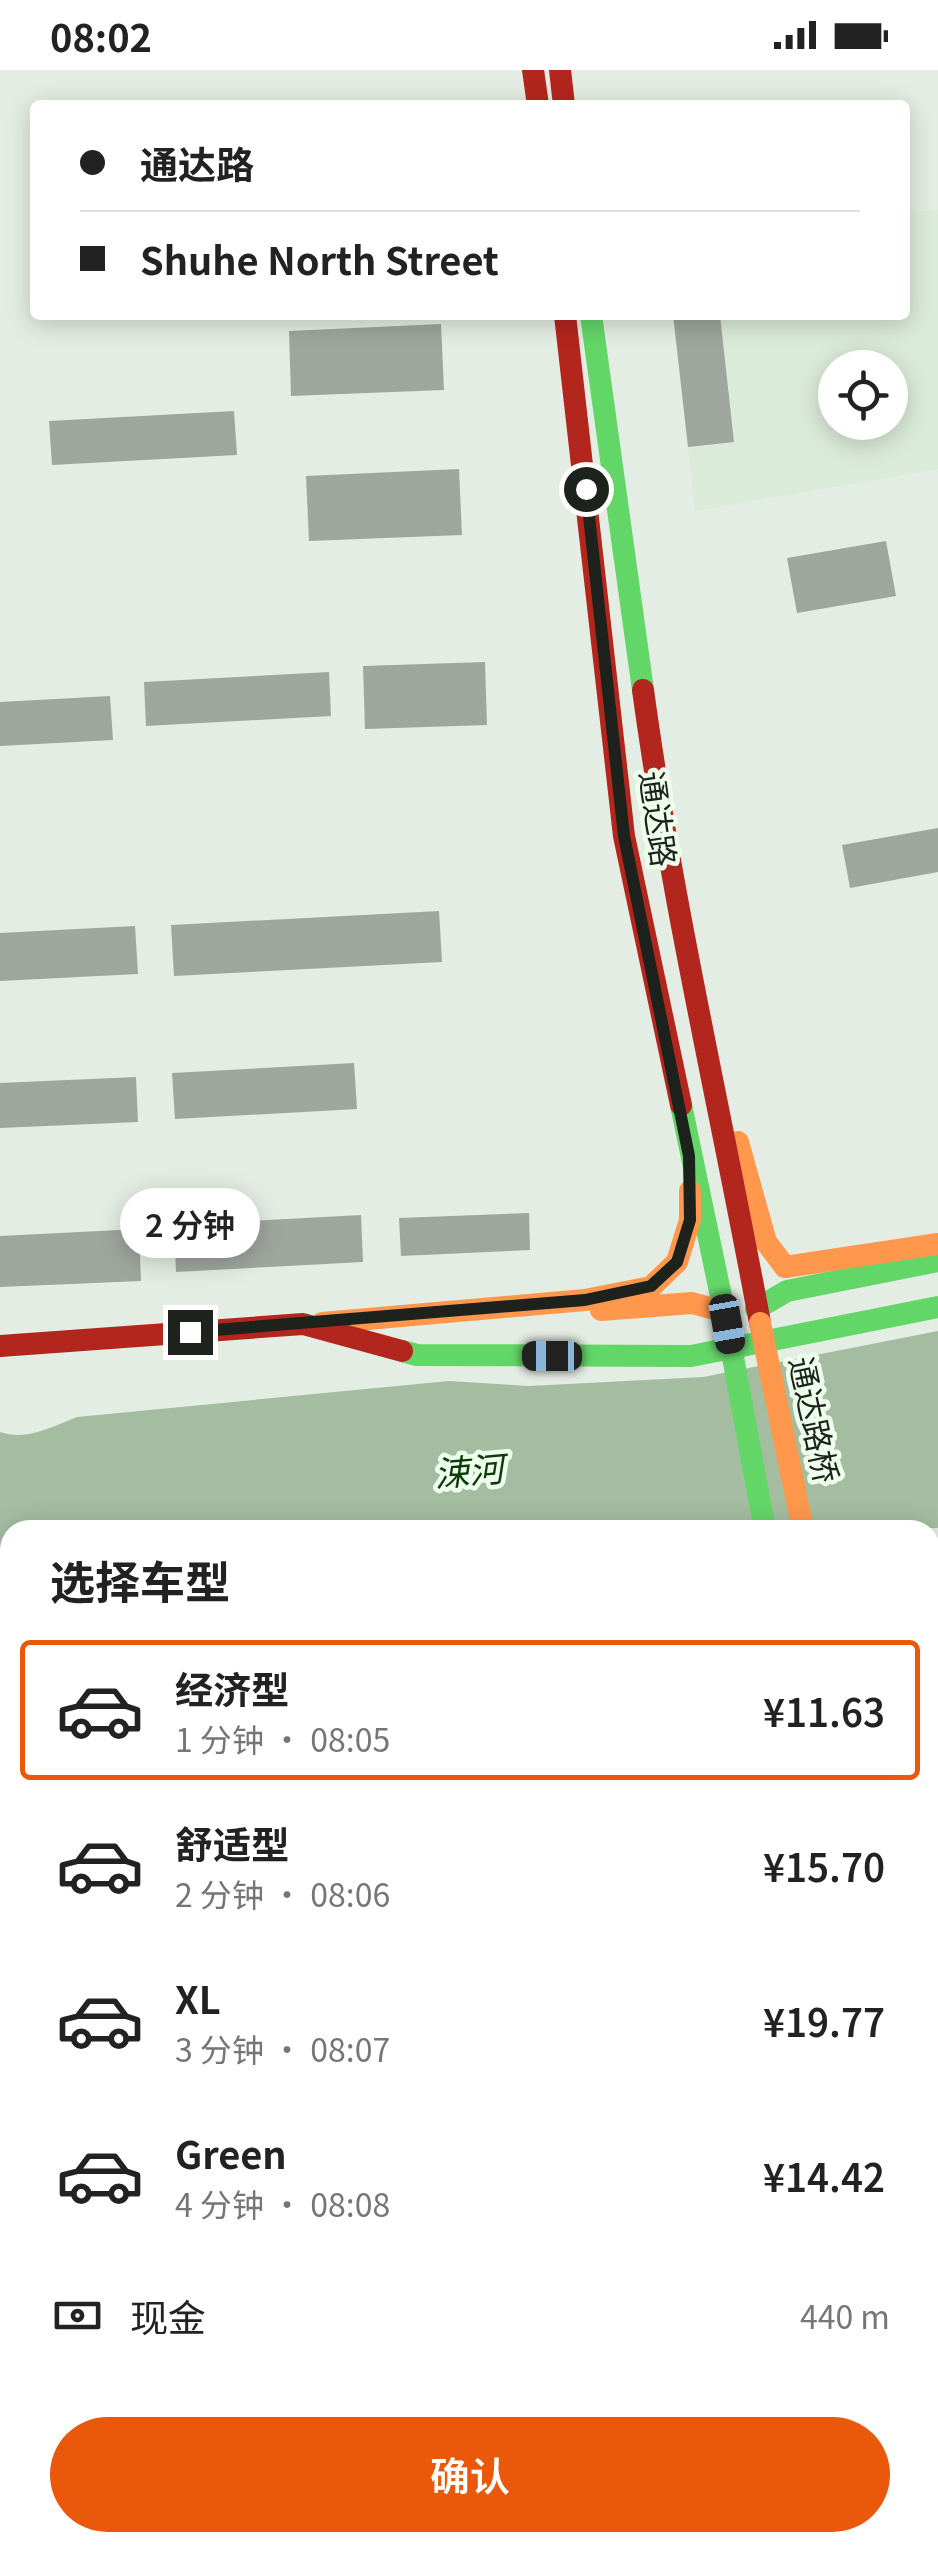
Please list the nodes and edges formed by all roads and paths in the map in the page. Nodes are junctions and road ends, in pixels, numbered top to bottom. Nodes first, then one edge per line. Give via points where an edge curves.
1 (533, 70) edge
2 (560, 70) edge
3 (537, 100) edge
4 (563, 100) edge
5 (567, 320) edge
6 (592, 320) edge
7 (716, 1090) junction
8 (689, 1156) junction
9 (938, 1244) edge
10 (938, 1261) edge
11 (938, 1307) edge
12 (758, 1316) junction
13 (726, 1318) junction
14 (303, 1324) junction
15 (0, 1346) edge
16 (440, 1356) junction
17 (763, 1520) edge
18 (801, 1520) edge

1 - 3 main road
2 - 4 main road
5 - 8 main road, 通达路 via 624,836
6 - 7 main road, 通达路 via 664,846
7 - 9 main road via 742,1152 766,1242 785,1267
7 - 12 main road, 通达路
8 - 13 main road, 通达路
8 - 14 main road via 690,1220 677,1262 651,1286 585,1300
10 - 12 main road via 787,1291
11 - 16 main road via 691,1356
12 - 18 main road, 通达路桥, bridge
13 - 16 main road via 692,1303 438,1324 428,1339
13 - 17 main road, 通达路桥, bridge
14 - 15 main road
14 - 16 main road

